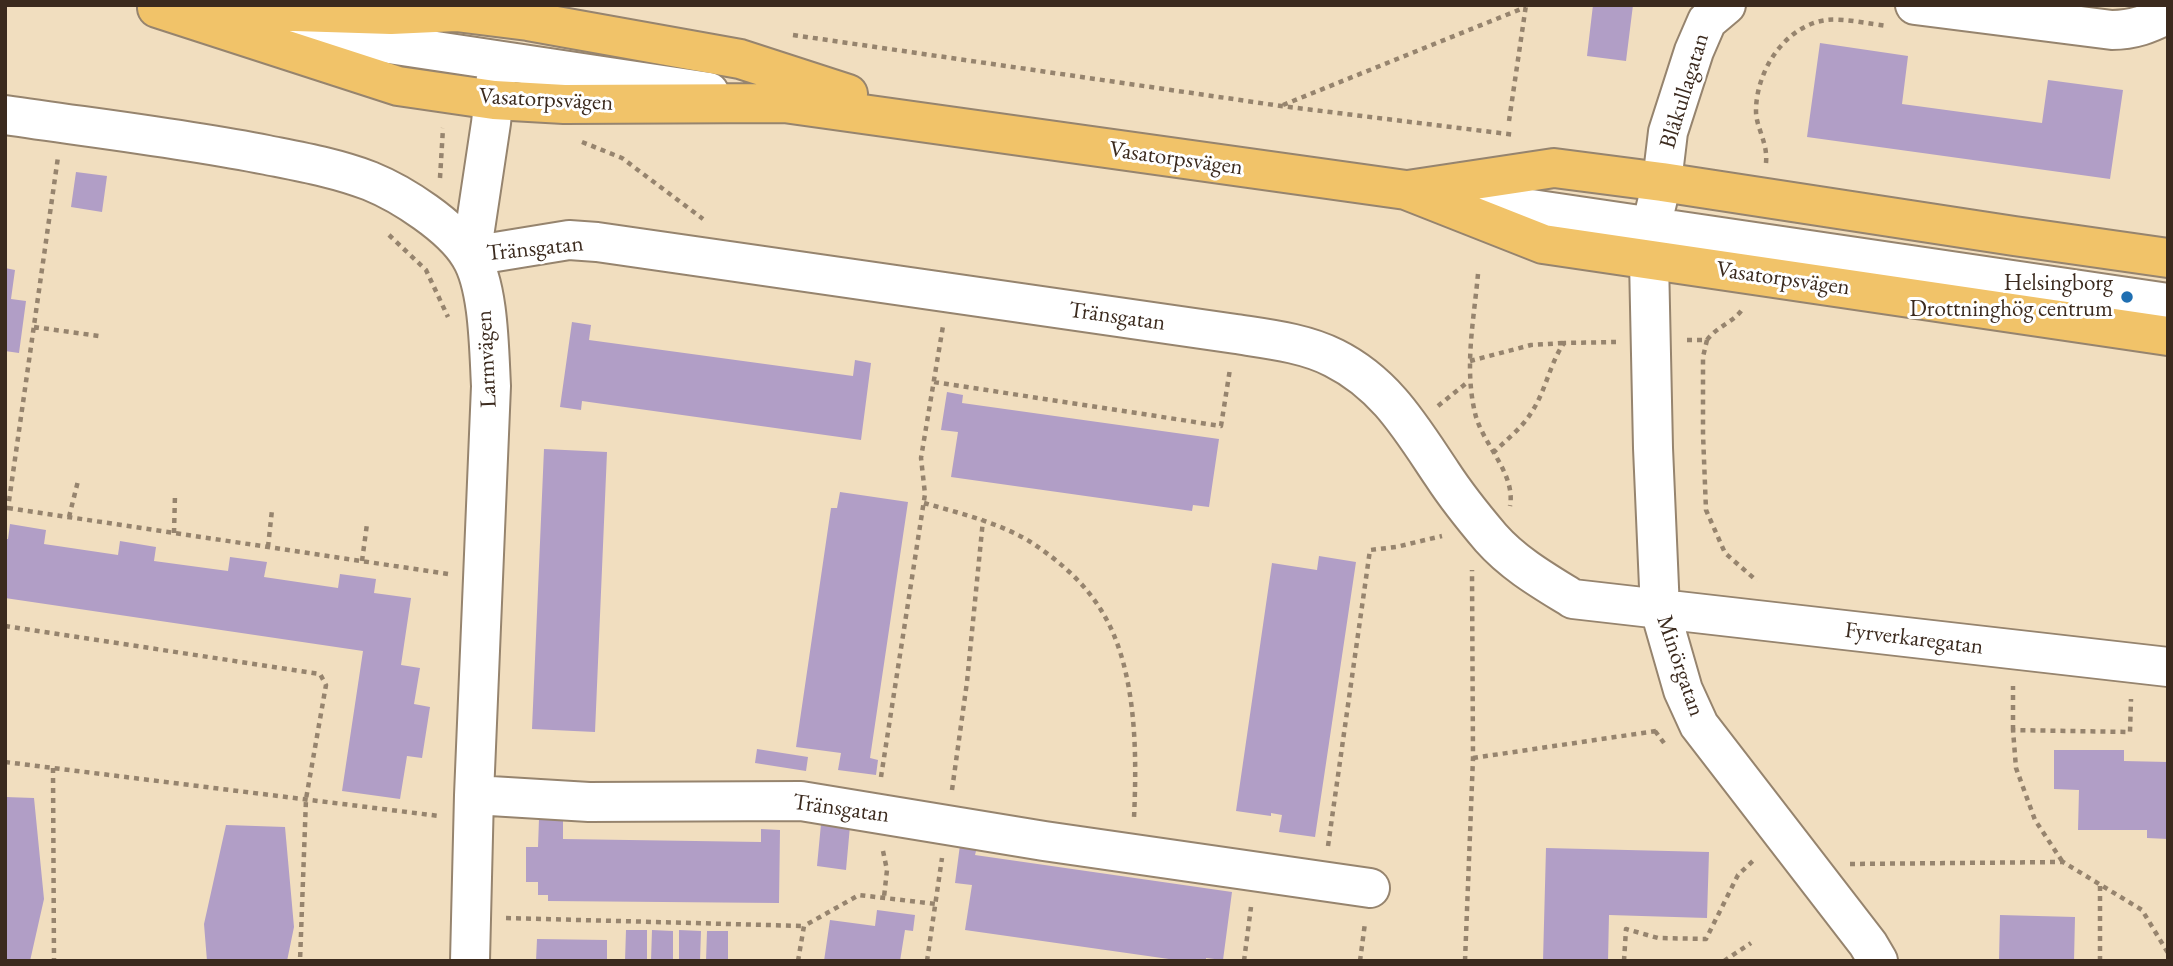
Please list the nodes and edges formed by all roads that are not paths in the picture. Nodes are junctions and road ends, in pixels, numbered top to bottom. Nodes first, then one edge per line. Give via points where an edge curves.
1 (1726, 5) edge
2 (145, 7) edge
3 (2168, 14) edge
4 (1904, 16) edge
5 (528, 21) junction
6 (498, 61) junction
7 (494, 100) junction
8 (783, 103) junction
9 (5, 115) edge
10 (946, 126) junction
11 (1662, 182) junction
12 (1406, 190) junction
13 (1650, 244) junction
14 (471, 256) junction
15 (2168, 258) edge
16 (2165, 311) edge
17 (1660, 610) junction
18 (2150, 666) edge
19 (474, 808) junction
20 (1370, 888) dead end
21 (471, 961) edge
22 (1878, 961) edge

1 - 11 street, Blåkullagatan via 1707,21 1694,51 1668,132
2 - 5 main road, Vasatorpsvägen via 391,15 456,12
2 - 6 street
2 - 7 main road, Vasatorpsvägen via 398,86
3 - 4 street via 2128,30
5 - 6 street
5 - 10 main road, Vasatorpsvägen via 740,59
6 - 7 street
6 - 8 street
7 - 8 main road, Vasatorpsvägen
7 - 14 street
8 - 10 main road, Vasatorpsvägen
9 - 14 street, Larmvägen via 226,147 329,168 372,182 437,219
10 - 12 main road, Vasatorpsvägen
11 - 12 main road, Vasatorpsvägen via 1554,168
11 - 13 street, Blåkullagatan
11 - 15 main road, Vasatorpsvägen
12 - 13 main road, Vasatorpsvägen via 1543,244
13 - 16 main road, Vasatorpsvägen
13 - 17 street, Minörgatan
14 - 17 street, Tränsgatan via 569,240 597,242 1307,348 1360,373 1400,410 1493,541 1527,570 1573,599
14 - 19 street, Larmvägen via 482,289 491,386
17 - 18 street, Fyrverkaregatan
17 - 22 street, Minörgatan via 1699,725
19 - 20 street, Tränsgatan via 589,802 801,801
19 - 21 street, Larmvägen

